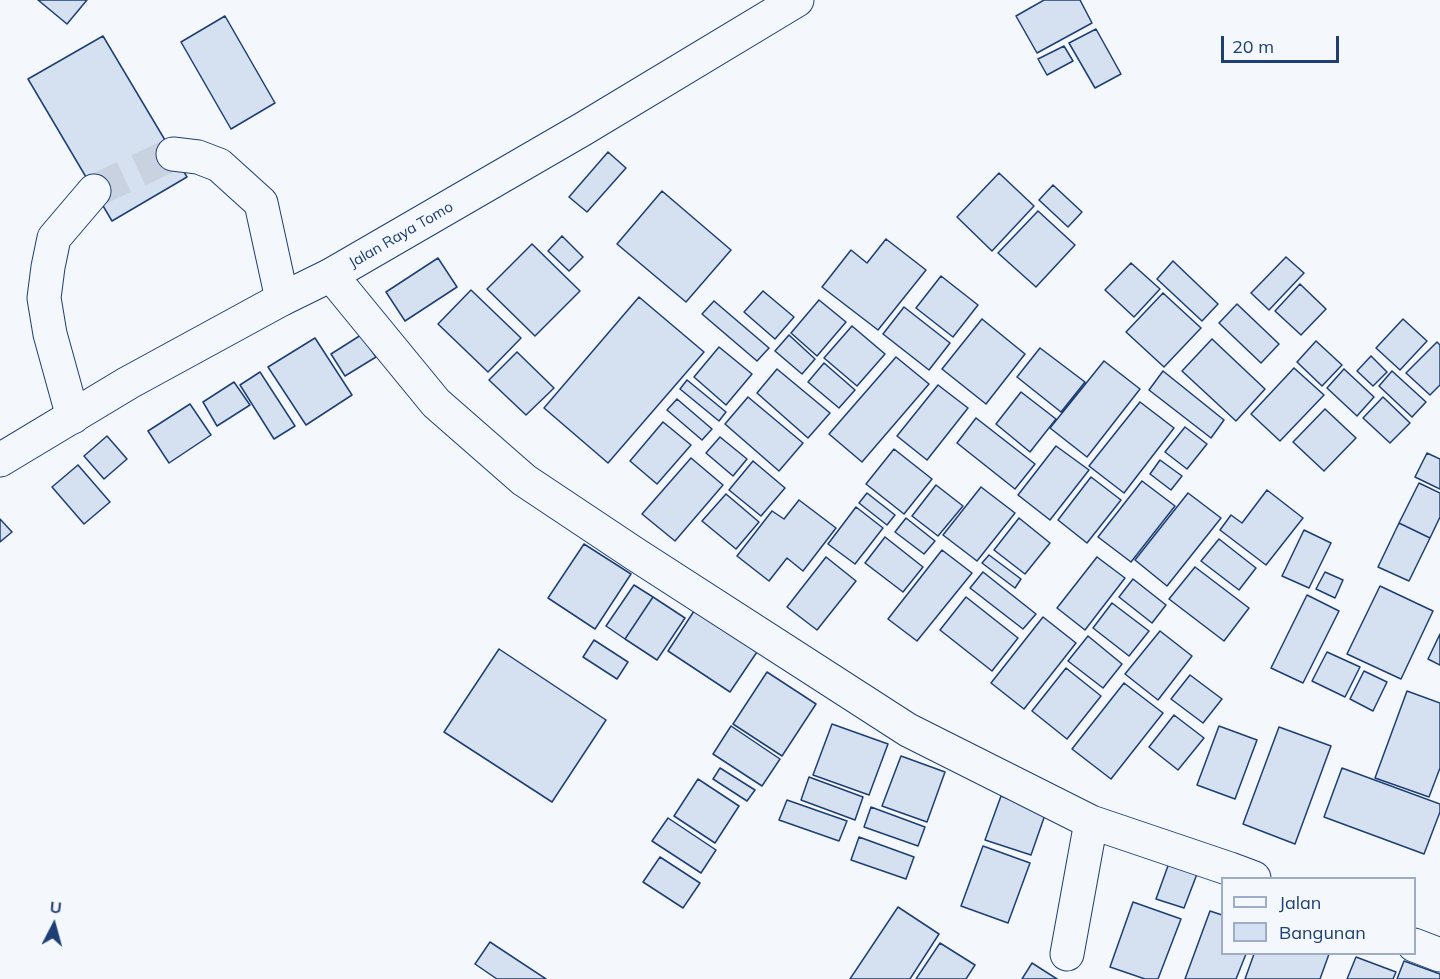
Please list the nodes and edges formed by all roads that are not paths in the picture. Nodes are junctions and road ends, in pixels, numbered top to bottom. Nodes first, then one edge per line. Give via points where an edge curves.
1 (797, 0) edge
2 (173, 153) tunnel mouth
3 (94, 191) tunnel mouth
4 (331, 275) junction
5 (282, 299) junction
6 (73, 417) junction
7 (0, 460) edge
8 (1091, 822) junction
9 (1250, 877) edge
10 (1416, 946) edge
11 (1067, 954) dead end
12 (1440, 956) edge

1 - 4 main road, Jalan Raya Tomo
2 - 5 main road via 219,165 261,203
3 - 6 main road via 54,238 44,298
4 - 5 main road, Jalan Raya Tomo
4 - 8 main road via 436,403 524,480 908,730
5 - 6 main road, Jalan Raya Tomo
6 - 7 main road, Jalan Raya Tomo
8 - 9 main road
8 - 11 main road
10 - 12 main road

